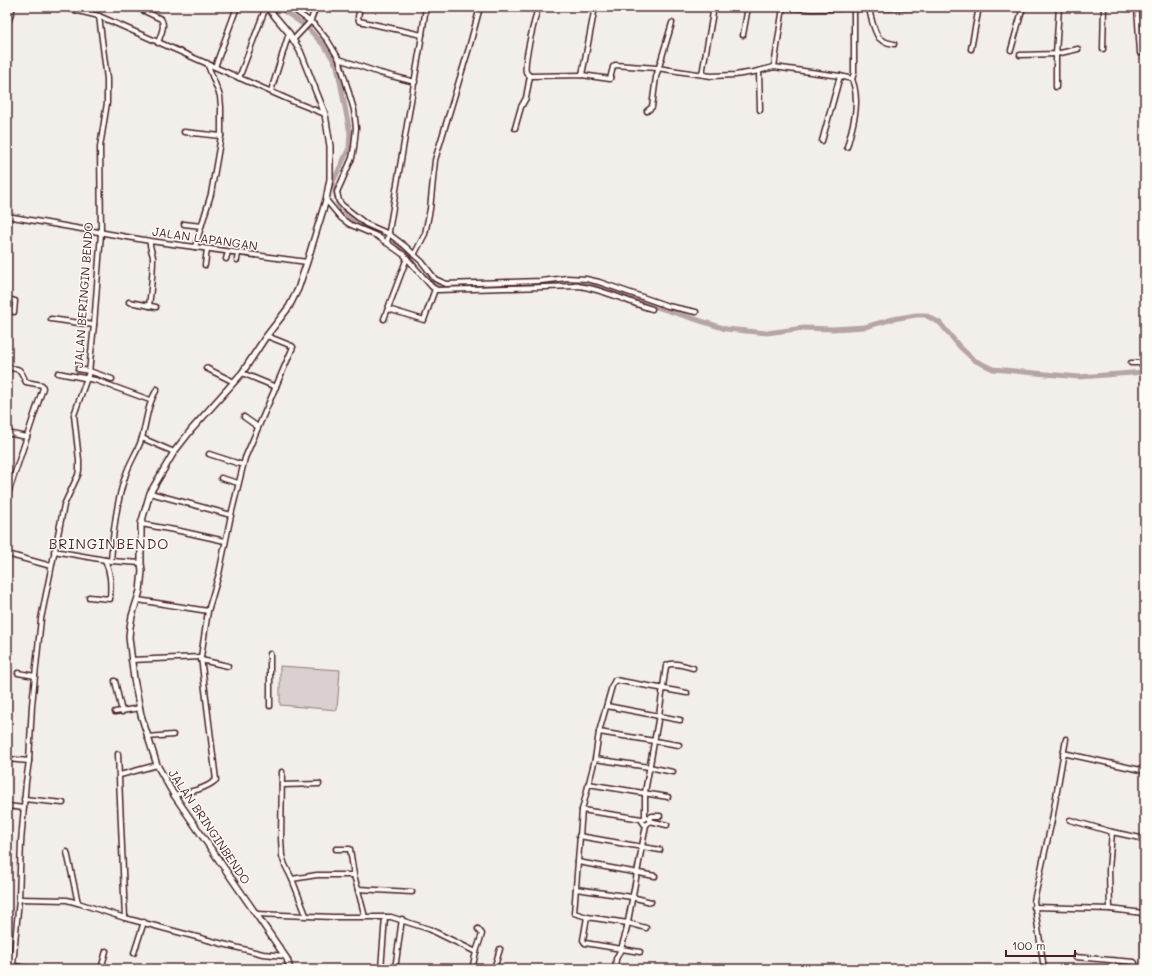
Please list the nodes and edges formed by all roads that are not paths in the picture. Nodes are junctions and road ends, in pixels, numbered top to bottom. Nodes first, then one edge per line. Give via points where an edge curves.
1 (12, 7) edge
2 (62, 7) edge
3 (136, 7) edge
4 (237, 7) edge
5 (267, 7) edge
6 (290, 7) edge
7 (316, 7) edge
8 (360, 7) edge
9 (426, 7) edge
10 (480, 7) edge
11 (538, 7) edge
12 (595, 7) edge
13 (714, 7) edge
14 (748, 7) edge
15 (782, 7) edge
16 (926, 7) edge
17 (950, 7) edge
18 (979, 7) edge
19 (1023, 7) edge
20 (1059, 7) edge
21 (1104, 7) edge
22 (1137, 7) edge
23 (808, 8) edge
24 (869, 8) edge
25 (854, 9) junction
26 (98, 16) junction
27 (309, 23) junction
28 (672, 23) dead end
29 (7, 26) edge
30 (289, 33) junction
31 (422, 35) junction
32 (743, 35) dead end
33 (294, 40) junction
34 (158, 43) junction
35 (894, 44) dead end
36 (971, 49) dead end
37 (1078, 49) dead end
38 (1103, 49) dead end
39 (1011, 50) dead end
40 (1140, 53) dead end
41 (1056, 54) junction
42 (1020, 55) dead end
43 (339, 59) junction
44 (207, 63) junction
45 (215, 67) junction
46 (774, 67) junction
47 (658, 68) junction
48 (759, 71) junction
49 (702, 74) junction
50 (582, 75) junction
51 (530, 76) junction
52 (840, 76) junction
53 (239, 78) junction
54 (852, 79) junction
55 (414, 82) junction
56 (1056, 87) dead end
57 (270, 91) junction
58 (760, 110) dead end
59 (647, 111) dead end
60 (324, 114) junction
61 (515, 128) dead end
62 (184, 132) dead end
63 (221, 136) junction
64 (822, 141) dead end
65 (847, 147) dead end
66 (326, 200) junction
67 (7, 216) edge
68 (184, 224) dead end
69 (201, 226) junction
70 (101, 233) junction
71 (388, 239) junction
72 (150, 242) junction
73 (195, 247) junction
74 (207, 249) junction
75 (228, 252) junction
76 (238, 253) junction
77 (414, 255) junction
78 (407, 258) junction
79 (226, 259) dead end
80 (237, 260) dead end
81 (307, 262) junction
82 (205, 265) dead end
83 (435, 289) junction
84 (7, 299) edge
85 (129, 302) dead end
86 (149, 306) junction
87 (156, 307) dead end
88 (388, 309) junction
89 (652, 309) dead end
90 (14, 312) dead end
91 (696, 312) dead end
92 (51, 319) dead end
93 (384, 320) dead end
94 (94, 325) junction
95 (269, 333) junction
96 (1131, 363) dead end
97 (1145, 363) edge
98 (7, 368) edge
99 (206, 368) dead end
100 (78, 369) dead end
101 (89, 371) junction
102 (58, 373) dead end
103 (242, 373) junction
104 (87, 378) junction
105 (112, 378) dead end
106 (234, 382) junction
107 (276, 387) junction
108 (157, 388) dead end
109 (150, 400) junction
110 (244, 417) dead end
111 (258, 427) junction
112 (7, 433) edge
113 (27, 437) junction
114 (142, 438) junction
115 (174, 452) junction
116 (209, 454) dead end
117 (243, 465) junction
118 (221, 478) dead end
119 (238, 483) junction
120 (150, 493) junction
121 (7, 497) edge
122 (231, 515) junction
123 (141, 524) junction
124 (225, 541) junction
125 (54, 551) junction
126 (7, 554) edge
127 (105, 560) junction
128 (110, 561) junction
129 (141, 563) junction
130 (51, 566) junction
131 (89, 598) dead end
132 (138, 600) junction
133 (208, 612) junction
134 (270, 654) dead end
135 (201, 658) junction
136 (131, 660) junction
137 (228, 666) dead end
138 (693, 668) dead end
139 (18, 673) dead end
140 (35, 676) junction
141 (115, 681) dead end
142 (663, 689) junction
143 (687, 693) dead end
144 (270, 706) dead end
145 (607, 706) junction
146 (140, 708) junction
147 (115, 712) dead end
148 (122, 712) junction
149 (659, 715) junction
150 (680, 720) dead end
151 (599, 732) junction
152 (174, 735) dead end
153 (147, 737) junction
154 (1066, 739) dead end
155 (654, 740) junction
156 (679, 745) dead end
157 (1063, 753) junction
158 (118, 754) dead end
159 (7, 759) edge
160 (595, 759) junction
161 (29, 762) junction
162 (157, 765) junction
163 (650, 767) junction
164 (282, 772) dead end
165 (673, 772) dead end
166 (1145, 772) edge
167 (120, 775) junction
168 (320, 784) dead end
169 (588, 784) junction
170 (282, 785) junction
171 (645, 792) junction
172 (174, 795) junction
173 (668, 797) dead end
174 (24, 799) junction
175 (63, 804) dead end
176 (7, 806) edge
177 (24, 808) junction
178 (582, 810) junction
179 (660, 816) dead end
180 (646, 820) junction
181 (1070, 820) dead end
182 (667, 825) dead end
183 (1112, 832) junction
184 (579, 836) junction
185 (1145, 839) edge
186 (642, 847) junction
187 (336, 849) dead end
188 (660, 850) dead end
189 (68, 852) dead end
190 (578, 862) junction
191 (637, 872) junction
192 (354, 875) junction
193 (655, 876) dead end
194 (292, 879) junction
195 (358, 889) junction
196 (576, 889) junction
197 (412, 892) dead end
198 (632, 897) junction
199 (19, 899) junction
200 (1145, 899) edge
201 (78, 902) junction
202 (651, 902) dead end
203 (1034, 907) junction
204 (1110, 910) junction
205 (256, 914) junction
206 (306, 915) junction
207 (1144, 915) edge
208 (385, 916) junction
209 (365, 917) junction
210 (586, 917) junction
211 (125, 918) junction
212 (402, 919) junction
213 (144, 922) junction
214 (628, 923) junction
215 (646, 928) dead end
216 (478, 929) dead end
217 (500, 949) dead end
218 (621, 949) junction
219 (106, 951) dead end
220 (476, 952) junction
221 (640, 952) dead end
222 (134, 953) dead end
223 (285, 956) junction
224 (1075, 957) dead end
225 (1145, 957) edge
226 (10, 965) edge
227 (290, 967) edge
228 (28, 969) edge
229 (101, 969) edge
230 (381, 969) edge
231 (395, 969) edge
232 (472, 969) edge
233 (494, 969) edge
234 (616, 969) edge
235 (1044, 969) edge
236 (1136, 969) edge

1 - 29 street
2 - 26 street
3 - 34 street via 161,19 163,25
4 - 45 street
5 - 30 street, JALAN BRINGINBENDO
5 - 53 street
6 - 27 street
7 - 27 street
8 - 31 street via 359,21
9 - 31 street
10 - 77 street via 435,160 425,234
11 - 51 street via 528,50 526,70
12 - 50 street
13 - 49 street
14 - 32 street
15 - 23 street
15 - 46 street
16 - 17 street
16 - 24 street
18 - 36 street
19 - 39 street
20 - 41 street
21 - 38 street
22 - 40 street
23 - 25 street
24 - 25 street
24 - 35 street via 879,38
25 - 54 street
26 - 34 street
26 - 70 street, JALAN BERINGIN BENDO via 107,79 107,103 100,147
27 - 33 street
27 - 43 street via 315,25
28 - 47 street
30 - 33 street, JALAN BRINGINBENDO
30 - 57 street
31 - 55 street
33 - 60 street, JALAN BRINGINBENDO
34 - 44 street
37 - 41 street
41 - 42 street
41 - 56 street
43 - 55 street
43 - 71 street via 354,110 356,128 352,158 342,178 337,197 350,212
44 - 45 street
44 - 63 street via 220,96
45 - 53 street
46 - 48 street
46 - 52 street
47 - 49 street
47 - 50 street via 615,65 610,79
47 - 59 street via 652,107
48 - 49 street via 735,75
48 - 58 street
50 - 51 street
51 - 61 street via 526,98
52 - 54 street
52 - 64 street
53 - 57 street
54 - 65 street via 857,96
55 - 71 street
57 - 60 street
60 - 66 street, JALAN BRINGINBENDO via 330,146 330,179
62 - 63 street
63 - 69 street via 211,194
66 - 71 street via 349,224
66 - 81 street, JALAN BRINGINBENDO
67 - 70 street, JALAN LAPANGAN
68 - 69 street
69 - 73 street
70 - 72 street, JALAN LAPANGAN
70 - 94 street, JALAN BERINGIN BENDO
71 - 77 street
71 - 78 street
72 - 73 street, JALAN LAPANGAN
72 - 86 street via 153,267
73 - 74 street, JALAN LAPANGAN
74 - 75 street, JALAN LAPANGAN
74 - 82 street
75 - 76 street, JALAN LAPANGAN
75 - 79 street
76 - 80 street
76 - 81 street, JALAN LAPANGAN
77 - 91 street via 435,279 446,284 586,278 668,306
78 - 83 street
78 - 88 street
81 - 95 street, JALAN BRINGINBENDO via 289,307
83 - 88 street via 424,320
83 - 89 street via 578,286
84 - 90 street via 15,301
85 - 86 street
86 - 87 street
88 - 93 street
92 - 94 street
94 - 101 street, JALAN BERINGIN BENDO
95 - 103 street, JALAN BRINGINBENDO
95 - 107 street via 293,346
96 - 97 street
98 - 113 street via 21,370 26,382 43,387
99 - 106 street
100 - 101 street
101 - 104 street, JALAN BERINGIN BENDO
101 - 105 street
102 - 104 street
103 - 106 street, JALAN BRINGINBENDO
103 - 107 street
104 - 109 street
104 - 125 street, JALAN BERINGIN BENDO via 74,415 79,470 64,505
106 - 115 street, JALAN BRINGINBENDO
107 - 111 street
108 - 109 street
109 - 114 street
110 - 111 street
111 - 117 street
112 - 113 street
113 - 121 street
114 - 115 street
114 - 128 street via 125,475
115 - 120 street, JALAN BRINGINBENDO
116 - 117 street
117 - 119 street
118 - 119 street
119 - 122 street
120 - 122 street
120 - 123 street, JALAN BRINGINBENDO
122 - 124 street
123 - 124 street
123 - 129 street, JALAN BRINGINBENDO
124 - 133 street
125 - 127 street
125 - 130 street, JALAN BERINGIN BENDO
126 - 130 street
127 - 128 street
127 - 131 street via 111,577 110,600
128 - 129 street
129 - 132 street, JALAN BRINGINBENDO via 142,580
130 - 140 street, JALAN BERINGIN BENDO via 41,619
132 - 133 street
132 - 136 street, JALAN BRINGINBENDO via 130,627
133 - 135 street
134 - 144 street
135 - 136 street
135 - 137 street
135 - 172 street via 216,780 200,789
136 - 146 street, JALAN BRINGINBENDO
138 - 142 street via 666,664
139 - 140 street
140 - 161 street, JALAN BERINGIN BENDO
141 - 148 street
142 - 143 street
142 - 145 street via 615,680
142 - 149 street
145 - 149 street
145 - 151 street
146 - 148 street
146 - 153 street, JALAN BRINGINBENDO
147 - 148 street
149 - 150 street
149 - 155 street
151 - 155 street
151 - 160 street
152 - 153 street
153 - 162 street, JALAN BRINGINBENDO
154 - 157 street
155 - 156 street
155 - 163 street
157 - 166 street
157 - 203 street
158 - 167 street
159 - 161 street
160 - 163 street
160 - 169 street
161 - 174 street, JALAN BERINGIN BENDO
162 - 167 street
162 - 172 street, JALAN BRINGINBENDO
163 - 165 street
163 - 171 street
164 - 170 street
167 - 211 street
168 - 170 street
169 - 171 street
169 - 178 street
170 - 194 street via 282,856
171 - 173 street
171 - 180 street
172 - 205 street, JALAN BRINGINBENDO
174 - 175 street
174 - 177 street, JALAN BERINGIN BENDO
176 - 177 street
177 - 199 street, JALAN BERINGIN BENDO
178 - 180 street
178 - 184 street
179 - 180 street via 652,816
180 - 182 street
180 - 186 street
181 - 183 street
183 - 185 street
183 - 204 street via 1109,870
184 - 186 street
184 - 190 street
186 - 188 street
186 - 191 street
187 - 192 street via 350,849
189 - 201 street
190 - 191 street
190 - 196 street
191 - 193 street
191 - 198 street
192 - 194 street via 317,875
192 - 195 street
194 - 206 street
195 - 197 street
195 - 209 street
196 - 198 street
196 - 210 street via 574,913
198 - 202 street
198 - 214 street
199 - 201 street
199 - 226 street, JALAN BERINGIN BENDO
200 - 207 street
201 - 211 street
203 - 204 street
203 - 235 street
204 - 207 street
205 - 206 street
205 - 223 street, JALAN BRINGINBENDO
206 - 209 street
207 - 225 street
208 - 209 street
208 - 212 street
208 - 230 street
210 - 214 street
210 - 218 street via 583,941
211 - 213 street
212 - 220 street
212 - 231 street
213 - 222 street
213 - 223 street via 263,954
214 - 215 street
214 - 218 street
216 - 220 street via 482,933
217 - 233 street
218 - 221 street
218 - 234 street via 616,959
219 - 229 street
220 - 232 street
223 - 227 street, JALAN BRINGINBENDO
224 - 236 street via 1134,962
226 - 228 street, JALAN BERINGIN BENDO

